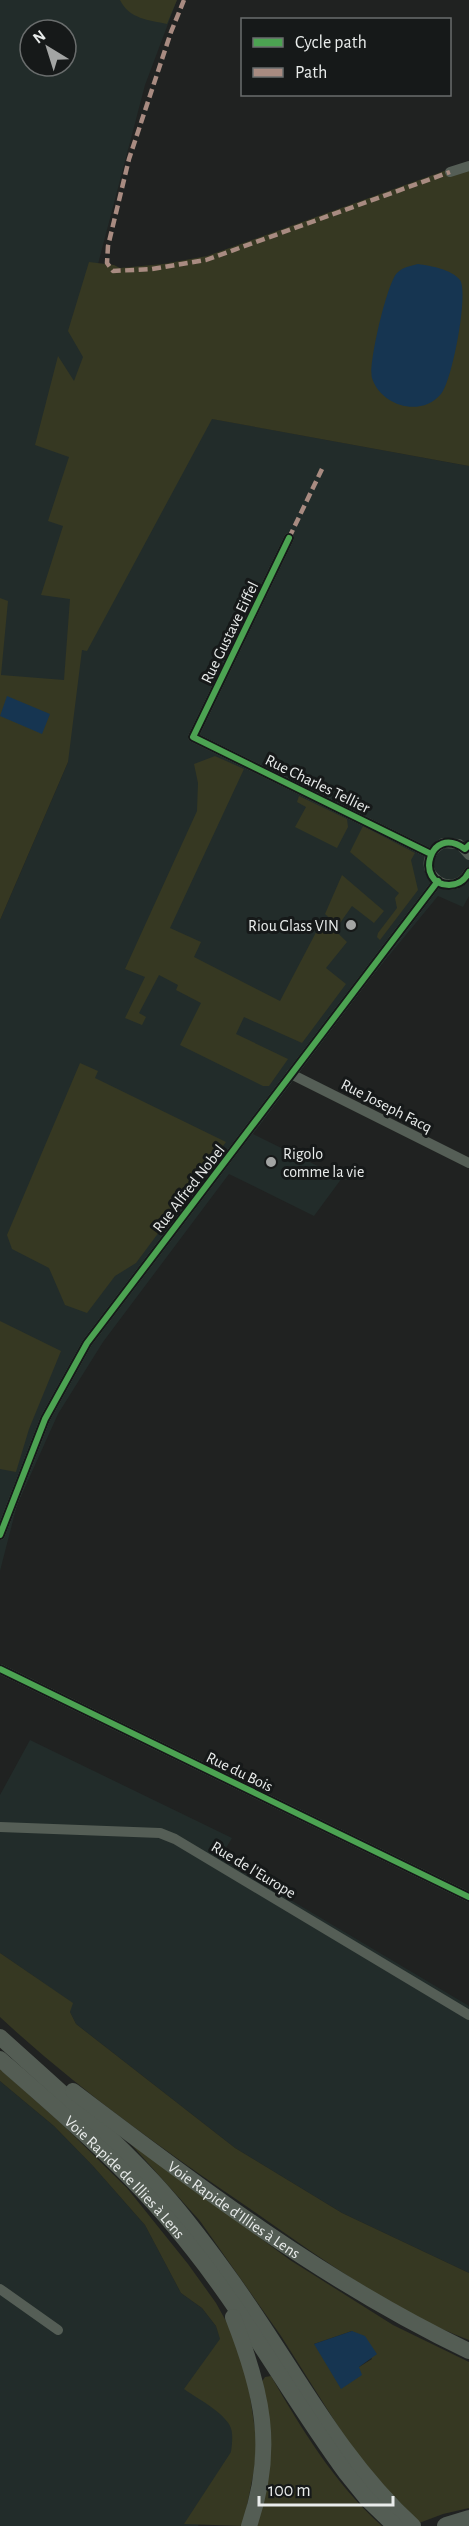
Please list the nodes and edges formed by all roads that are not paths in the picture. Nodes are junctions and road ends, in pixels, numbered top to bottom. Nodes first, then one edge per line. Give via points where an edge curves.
1 (469, 166) edge
2 (450, 172) dead end
3 (289, 538) dead end
4 (193, 737) joint
5 (468, 850) edge
6 (431, 854) junction
7 (469, 872) edge
8 (438, 881) junction
9 (291, 1074) junction
10 (469, 1163) edge
11 (0, 1535) edge
12 (0, 1669) edge
13 (0, 1827) edge
14 (469, 1897) edge
15 (469, 2015) edge
16 (4, 2048) edge
17 (221, 2286) junction
18 (0, 2289) edge
19 (58, 2330) dead end
20 (469, 2351) edge
21 (469, 2519) edge
22 (449, 2525) edge
23 (249, 2526) edge
24 (394, 2526) edge
25 (413, 2526) edge

1 - 2 street
3 - 4 street, Rue Gustave Eiffel
4 - 6 street, Rue Charles Tellier
5 - 6 street via 459,844 443,843
6 - 8 street via 430,872
7 - 8 street via 456,884
8 - 9 street, Rue Alfred Nobel
9 - 10 street, Rue Joseph Facq
9 - 11 street, Rue Alfred Nobel via 87,1343 45,1419
12 - 14 street, Rue du Bois
13 - 15 street, Rue de l'Europe via 160,1833 175,1839
16 - 17 highway, Voie Rapide de Illies à Lens via 21,2077 141,2188
16 - 20 highway, Voie Rapide d’Illies à Lens via 33,2057 134,2136 334,2277
16 - 25 highway via 118,2145 161,2191 244,2297 342,2447
17 - 23 highway via 253,2369 262,2417 262,2466
17 - 24 highway via 332,2454
18 - 19 street
21 - 22 highway

